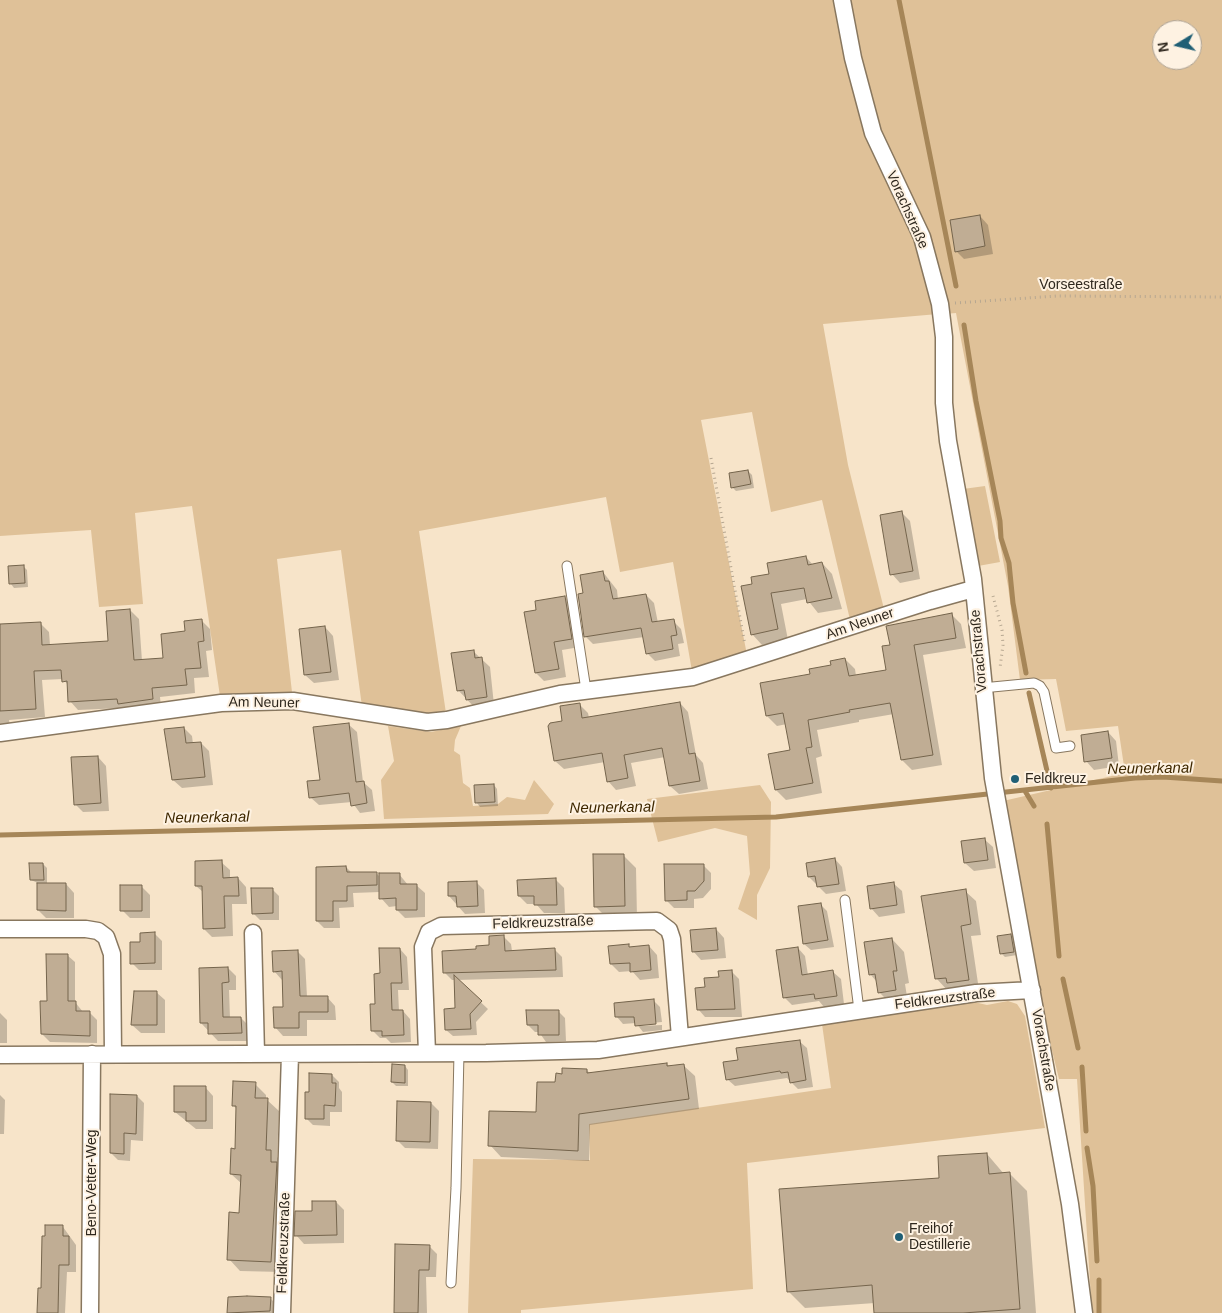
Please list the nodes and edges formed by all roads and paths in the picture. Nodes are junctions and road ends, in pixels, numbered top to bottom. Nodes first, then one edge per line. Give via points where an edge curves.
1 (842, 0) edge
2 (1222, 297) edge
3 (940, 304) junction
4 (711, 458) dead end
5 (568, 566) dead end
6 (973, 589) junction
7 (748, 660) junction
8 (982, 688) junction
9 (586, 690) junction
10 (0, 733) edge
11 (1070, 746) dead end
12 (845, 900) dead end
13 (0, 929) edge
14 (253, 933) dead end
15 (1032, 990) junction
16 (859, 1010) junction
17 (680, 1037) junction
18 (427, 1053) junction
19 (459, 1053) junction
20 (92, 1054) junction
21 (113, 1054) junction
22 (256, 1054) junction
23 (290, 1054) junction
24 (0, 1055) edge
25 (451, 1283) dead end
26 (90, 1313) edge
27 (282, 1313) edge
28 (1084, 1313) edge

1 - 3 street, Vorachstraße via 852,58 873,133 922,237
2 - 3 path, Vorseestraße via 1056,296
3 - 6 street, Vorachstraße via 948,441
4 - 7 path
5 - 9 lane
6 - 7 street, Am Neuner
6 - 8 street, Vorachstraße
7 - 9 street, Am Neuner via 693,677
8 - 11 lane via 1034,683 1040,686 1056,748
8 - 15 street, Vorachstraße via 994,778
9 - 10 street, Am Neuner via 427,722 293,701 245,702 209,704
12 - 16 lane
13 - 21 street via 86,929 98,931 106,937 112,954
14 - 22 street
15 - 16 street, Feldkreuzstraße via 976,993
15 - 28 street, Vorachstraße via 1070,1204
16 - 17 street, Feldkreuzstraße
17 - 18 street, Feldkreuzstraße via 672,939 669,930 657,921 441,926 428,932 423,947
17 - 19 street, Feldkreuzstraße via 598,1050
18 - 19 street, Feldkreuzstraße
18 - 23 street, Feldkreuzstraße
19 - 25 lane
20 - 21 street, Feldkreuzstraße
20 - 24 street, Feldkreuzstraße
20 - 26 street, Beno-Vetter-Weg
21 - 22 street, Feldkreuzstraße
22 - 23 street, Feldkreuzstraße
23 - 27 street, Feldkreuzstraße

